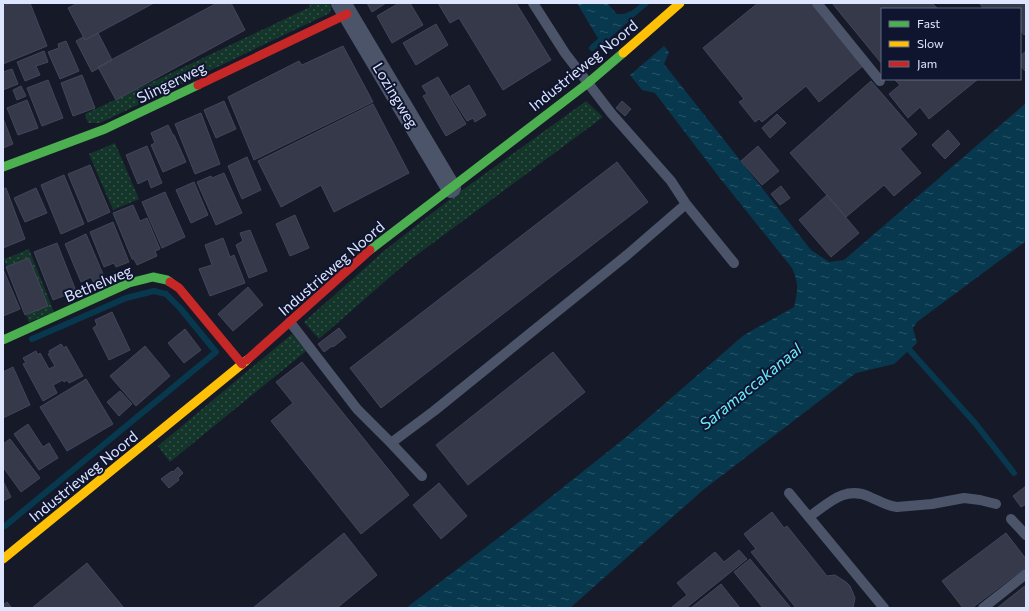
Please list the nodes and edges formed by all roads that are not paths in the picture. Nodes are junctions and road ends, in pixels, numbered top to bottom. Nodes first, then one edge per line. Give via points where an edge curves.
1 (533, 3) edge
2 (680, 3) edge
3 (817, 3) edge
4 (344, 8) edge
5 (880, 81) dead end
6 (588, 82) junction
7 (3, 167) edge
8 (451, 188) junction
9 (686, 204) junction
10 (734, 263) dead end
11 (290, 322) junction
12 (3, 340) edge
13 (242, 364) junction
14 (391, 443) junction
15 (422, 476) dead end
16 (789, 493) dead end
17 (996, 504) dead end
18 (808, 516) junction
19 (1011, 519) dead end
20 (1026, 535) edge
21 (3, 559) edge
22 (1026, 574) edge
23 (884, 608) edge
24 (982, 608) edge

1 - 6 lane via 565,53
2 - 6 street, Industrieweg Noord
3 - 5 lane
4 - 7 street, Slingerweg via 104,129
4 - 8 street, Lozingweg
6 - 8 street, Industrieweg Noord
6 - 9 lane via 611,113 671,181
8 - 11 street, Industrieweg Noord via 372,249
9 - 10 lane
9 - 14 lane via 628,255
11 - 13 street, Industrieweg Noord
11 - 14 lane via 356,409
12 - 13 street, Bethelweg via 129,283 153,277 167,280 179,288
13 - 21 street, Industrieweg Noord
14 - 15 lane
16 - 18 lane
17 - 18 lane via 964,498 897,507 886,505 869,496 847,493
18 - 23 lane
19 - 20 lane
22 - 24 lane

